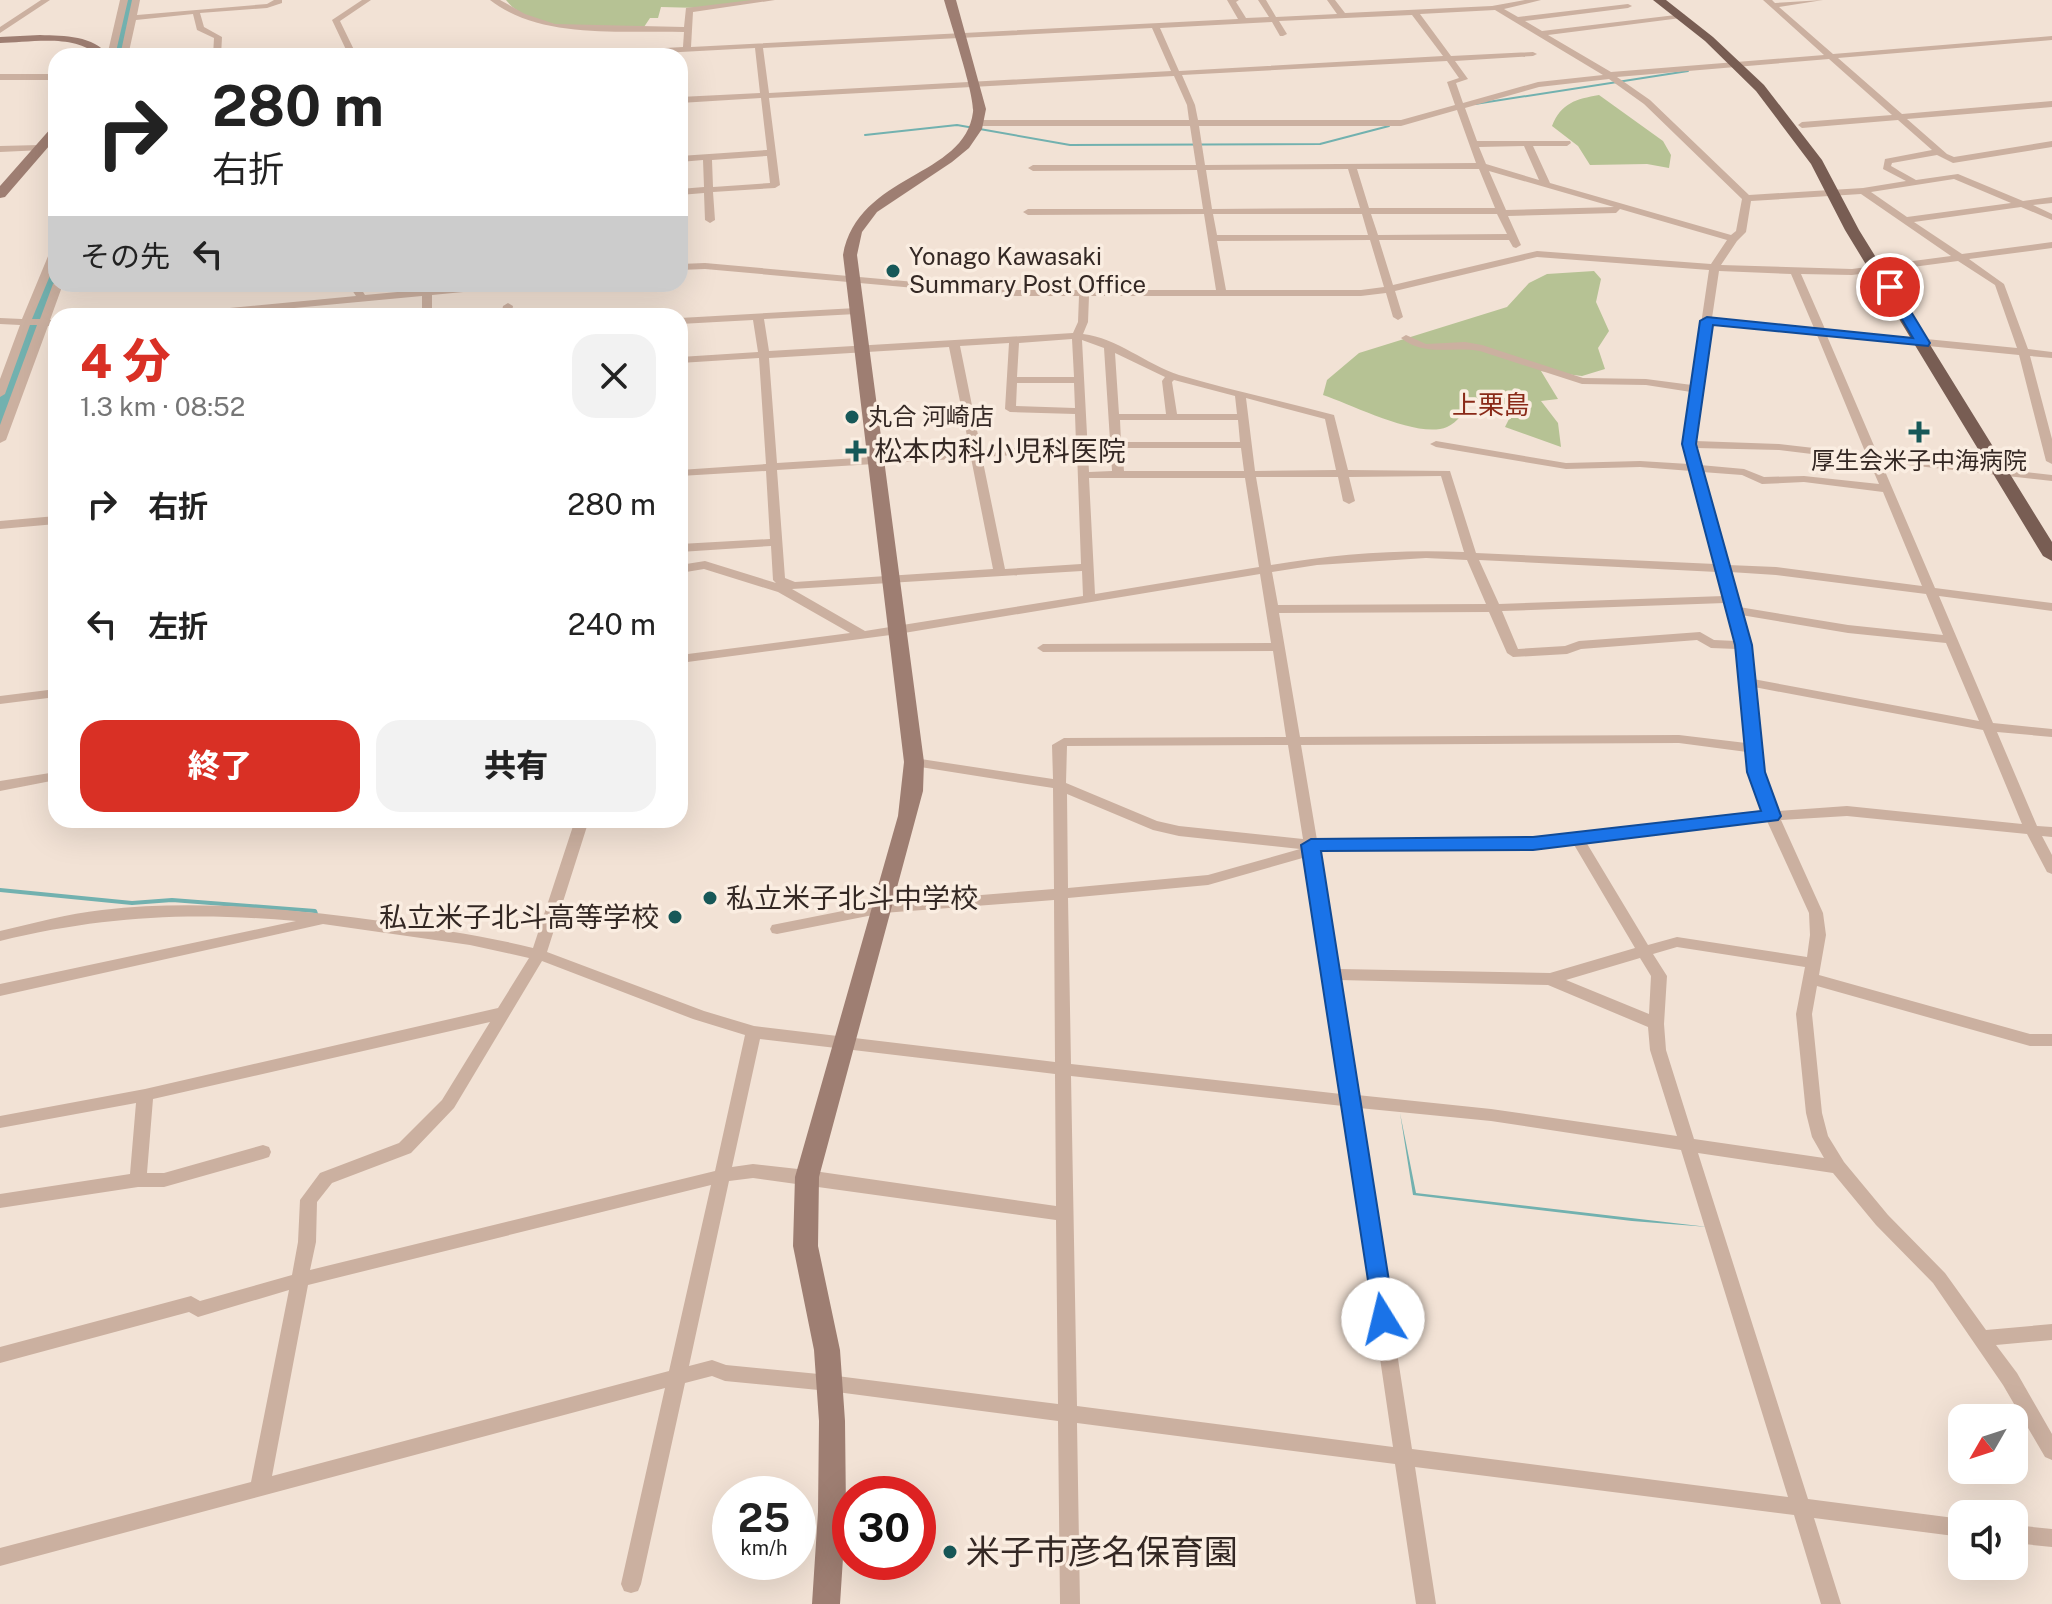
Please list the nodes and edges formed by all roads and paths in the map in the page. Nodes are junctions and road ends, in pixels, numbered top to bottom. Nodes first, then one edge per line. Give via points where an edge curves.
1 (46, 0) edge
2 (124, 0) edge
3 (136, 0) edge
4 (278, 0) edge
5 (367, 0) edge
6 (494, 0) edge
7 (771, 0) edge
8 (950, 0) edge
9 (1235, 0) edge
10 (1262, 0) edge
11 (1331, 0) edge
12 (1482, 0) edge
13 (1537, 0) edge
14 (1659, 0) edge
15 (1671, 0) edge
16 (1795, 0) edge
17 (1819, 0) edge
18 (1774, 2) edge
19 (1628, 6) dead end
20 (1496, 8) junction
21 (196, 11) junction
22 (1415, 13) junction
23 (1343, 16) junction
24 (1681, 16) junction
25 (132, 18) junction
26 (1275, 20) junction
27 (1516, 20) junction
28 (1244, 22) junction
29 (1155, 26) junction
30 (688, 30) junction
31 (0, 31) edge
32 (1283, 34) dead end
33 (1540, 34) junction
34 (960, 36) junction
35 (2052, 38) edge
36 (0, 40) edge
37 (759, 46) junction
38 (98, 48) edge
39 (113, 48) edge
40 (126, 48) edge
41 (217, 48) edge
42 (349, 48) edge
43 (687, 48) edge
44 (688, 50) edge
45 (1533, 54) dead end
46 (1830, 56) junction
47 (1450, 59) junction
48 (1742, 63) junction
49 (1176, 74) junction
50 (1610, 75) junction
51 (0, 77) edge
52 (48, 77) edge
53 (974, 85) junction
54 (763, 96) junction
55 (688, 100) edge
56 (2052, 104) edge
57 (1461, 106) junction
58 (1898, 117) junction
59 (979, 123) junction
60 (1193, 123) junction
61 (1802, 125) junction
62 (2052, 137) edge
63 (48, 139) edge
64 (1527, 143) junction
65 (1567, 143) dead end
66 (1474, 144) junction
67 (2052, 144) edge
68 (40, 148) junction
69 (0, 149) edge
70 (2000, 149) junction
71 (769, 153) junction
72 (1941, 154) junction
73 (707, 157) junction
74 (688, 158) edge
75 (1482, 166) junction
76 (1201, 167) junction
77 (1352, 167) junction
78 (1033, 168) dead end
79 (1916, 183) junction
80 (1546, 185) junction
81 (709, 190) junction
82 (688, 191) edge
83 (1863, 191) junction
84 (1838, 193) junction
85 (0, 194) edge
86 (1747, 198) junction
87 (2052, 200) edge
88 (2026, 204) junction
89 (1632, 210) junction
90 (1028, 212) dead end
91 (1208, 212) junction
92 (1365, 212) junction
93 (1501, 212) junction
94 (2052, 217) edge
95 (710, 220) dead end
96 (1905, 220) junction
97 (1372, 237) junction
98 (1512, 237) junction
99 (1211, 238) junction
100 (1733, 239) junction
101 (2052, 245) edge
102 (1523, 256) junction
103 (1959, 258) junction
104 (688, 265) edge
105 (1714, 268) junction
106 (1883, 268) junction
107 (1795, 272) junction
108 (48, 275) edge
109 (853, 279) junction
110 (1387, 290) junction
111 (53, 292) edge
112 (358, 292) edge
113 (437, 292) edge
114 (427, 293) junction
115 (1084, 293) junction
116 (1221, 293) junction
117 (363, 299) junction
118 (265, 308) edge
119 (427, 308) edge
120 (856, 311) junction
121 (758, 316) junction
122 (1398, 317) dead end
123 (688, 320) edge
124 (0, 321) edge
125 (34, 321) junction
126 (1707, 321) junction
127 (48, 322) edge
128 (1822, 333) junction
129 (1077, 336) junction
130 (1406, 338) dead end
131 (1014, 340) junction
132 (954, 344) junction
133 (1930, 344) junction
134 (1111, 346) junction
135 (863, 349) junction
136 (2024, 353) junction
137 (764, 355) junction
138 (2052, 355) edge
139 (688, 360) edge
140 (1172, 376) junction
141 (1011, 380) junction
142 (1079, 380) junction
143 (1696, 389) junction
144 (0, 394) edge
145 (1240, 395) junction
146 (1081, 411) junction
147 (1114, 417) junction
148 (1172, 417) junction
149 (1243, 417) junction
150 (0, 440) edge
151 (1436, 444) dead end
152 (1689, 444) junction
153 (1116, 445) junction
154 (1247, 445) junction
155 (1083, 447) junction
156 (978, 454) junction
157 (1876, 457) junction
158 (876, 459) junction
159 (2052, 461) edge
160 (773, 466) junction
161 (1694, 469) junction
162 (688, 472) edge
163 (1343, 472) junction
164 (1252, 473) junction
165 (2008, 473) junction
166 (1118, 474) junction
167 (1085, 475) junction
168 (2052, 478) edge
169 (1889, 489) junction
170 (1349, 501) dead end
171 (48, 521) edge
172 (0, 525) edge
173 (2052, 533) edge
174 (775, 542) junction
175 (688, 547) edge
176 (1471, 555) junction
177 (2052, 556) edge
178 (1089, 567) junction
179 (688, 568) edge
180 (1266, 569) junction
181 (1721, 569) junction
182 (1000, 572) junction
183 (891, 580) junction
184 (782, 585) junction
185 (1932, 591) junction
186 (1089, 599) junction
187 (1734, 605) junction
188 (2052, 607) edge
189 (1494, 608) junction
190 (1273, 609) junction
191 (898, 630) junction
192 (864, 635) junction
193 (1951, 640) junction
194 (1743, 645) junction
195 (1279, 647) junction
196 (1043, 648) dead end
197 (688, 658) edge
198 (1746, 682) junction
199 (48, 694) edge
200 (0, 700) edge
201 (1988, 727) junction
202 (2052, 733) edge
203 (1294, 740) junction
204 (1753, 748) junction
205 (914, 762) junction
206 (48, 777) edge
207 (1059, 785) junction
208 (0, 786) edge
209 (1771, 816) junction
210 (579, 828) edge
211 (2032, 830) junction
212 (2052, 832) edge
213 (1578, 840) junction
214 (1311, 848) junction
215 (2052, 869) edge
216 (1060, 893) junction
217 (883, 908) junction
218 (325, 919) junction
219 (777, 929) dead end
220 (0, 936) edge
221 (1644, 951) junction
222 (538, 955) junction
223 (1811, 971) junction
224 (1329, 974) junction
225 (1550, 979) junction
226 (0, 990) edge
227 (503, 1013) junction
228 (1656, 1024) junction
229 (754, 1032) junction
230 (2052, 1040) edge
231 (844, 1044) junction
232 (1063, 1067) junction
233 (145, 1095) junction
234 (1349, 1100) junction
235 (0, 1122) edge
236 (1688, 1144) junction
237 (263, 1152) dead end
238 (1838, 1167) junction
239 (724, 1175) junction
240 (807, 1177) junction
241 (138, 1180) junction
242 (0, 1201) edge
243 (1063, 1214) junction
244 (299, 1280) junction
245 (2052, 1332) edge
246 (1983, 1338) junction
247 (0, 1355) edge
248 (677, 1376) junction
249 (829, 1383) junction
250 (1070, 1415) junction
251 (2052, 1451) edge
252 (1405, 1458) junction
253 (260, 1486) junction
254 (1802, 1509) junction
255 (1948, 1526) edge
256 (2028, 1535) edge
257 (2052, 1538) edge
258 (0, 1557) edge
259 (631, 1584) dead end
260 (826, 1604) edge
261 (1070, 1604) edge
262 (1426, 1604) edge
263 (1831, 1604) edge

1 - 31 street
2 - 39 street
3 - 25 street
4 - 21 street via 267,6
5 - 42 street via 336,20
6 - 30 street via 554,26
7 - 30 street via 689,10
8 - 34 street
9 - 28 street
10 - 26 street
11 - 23 street
12 - 20 street
13 - 20 street
14 - 24 main road
15 - 48 main road
16 - 18 street
17 - 18 street
18 - 46 street
19 - 27 street
20 - 22 street
20 - 27 street
21 - 25 street
21 - 41 street via 200,28 218,37
22 - 23 street
22 - 47 street
23 - 26 street
24 - 33 street
24 - 48 main road
25 - 40 street
26 - 28 street
26 - 32 street
27 - 33 street
28 - 29 street
29 - 34 street
29 - 49 street
30 - 43 street
33 - 50 street
34 - 37 street
34 - 53 street
35 - 46 street
36 - 38 street via 80,41
37 - 44 street
37 - 54 street
45 - 47 street
46 - 48 street
46 - 58 street
47 - 49 street
47 - 57 street via 1464,79 1451,82
48 - 50 street
48 - 61 main road
48 - 84 main road
49 - 53 street
49 - 60 street via 1191,105
50 - 57 street via 1538,85
50 - 86 street via 1665,117
51 - 52 street
53 - 54 street
53 - 59 street
54 - 55 street
54 - 71 street
56 - 58 street
57 - 60 street via 1401,123
57 - 66 street
58 - 61 street
58 - 72 street
59 - 60 street
59 - 109 street via 962,148 888,195 860,222 850,255
60 - 76 street
61 - 84 main road
62 - 70 street
63 - 68 street
64 - 65 street
64 - 66 street
64 - 80 street
66 - 75 street
67 - 70 street
68 - 69 street
68 - 85 street
70 - 72 street via 1953,160
71 - 73 street
71 - 81 street via 775,185
72 - 79 street via 1888,161 1886,167
73 - 74 street
73 - 81 street
75 - 77 street
75 - 80 street
75 - 93 street
76 - 77 street
76 - 78 street
76 - 91 street
77 - 92 street
79 - 83 street
79 - 88 street via 1960,177
80 - 89 street
81 - 82 street
81 - 95 street
83 - 84 street
83 - 96 street
84 - 86 street
84 - 106 main road
86 - 100 street via 1741,232
87 - 88 street
88 - 94 street
88 - 96 street
89 - 93 street
89 - 100 street
90 - 91 street
91 - 92 street
91 - 99 street
92 - 93 street
92 - 97 street
93 - 98 street
96 - 103 street
97 - 98 street
97 - 99 street
97 - 110 street
98 - 102 street
99 - 116 street
100 - 105 street
101 - 103 street
102 - 105 street via 1559,254
102 - 110 street
103 - 106 street
103 - 136 street via 1999,284
104 - 109 street
105 - 107 street
105 - 126 street
106 - 107 street
106 - 133 main road
107 - 128 street
108 - 125 street
109 - 115 street via 1004,293
109 - 120 street
110 - 116 street
110 - 122 street
111 - 125 street
112 - 117 street
113 - 114 street
114 - 117 street
114 - 119 street
115 - 116 street
115 - 129 street
117 - 118 street
120 - 121 street
120 - 135 street
121 - 123 street
121 - 137 street
124 - 125 street
125 - 127 street
125 - 144 street
125 - 150 street
126 - 128 street
126 - 143 street
128 - 133 street
128 - 157 street
129 - 131 street
129 - 134 street
129 - 142 street
130 - 143 street via 1424,347 1482,348 1582,381
131 - 132 street
131 - 141 street
132 - 135 street
132 - 156 street
133 - 136 street
133 - 165 main road
134 - 140 street
134 - 147 street
135 - 137 street
135 - 158 street
136 - 138 street
136 - 159 street
137 - 139 street
137 - 160 street
140 - 145 street
140 - 148 street via 1167,381
141 - 142 street
141 - 146 street via 1010,409
142 - 146 street
143 - 152 street
145 - 149 street
145 - 163 street via 1330,417
146 - 155 street
147 - 148 street
147 - 153 street
148 - 149 street
149 - 154 street
151 - 161 street via 1566,466
152 - 157 street
152 - 161 street
153 - 154 street
153 - 166 street
154 - 164 street
155 - 156 street
155 - 167 street
156 - 158 street
156 - 182 street
157 - 165 street
157 - 169 street
158 - 160 street
158 - 183 street
160 - 162 street
160 - 174 street
161 - 169 street via 1744,472 1762,481 1804,479
161 - 181 street
163 - 164 street
163 - 170 street
163 - 176 street via 1446,473
164 - 166 street
164 - 180 street
165 - 168 street
165 - 173 main road
165 - 177 main road
166 - 167 street
167 - 178 street
169 - 185 street
171 - 172 street
174 - 175 street
174 - 184 street
176 - 180 street via 1370,555
176 - 181 street
176 - 189 street
178 - 182 street
178 - 186 street
179 - 184 street via 705,565
180 - 186 street
180 - 190 street
181 - 185 street
181 - 187 street
182 - 183 street
183 - 184 street
183 - 191 street
184 - 192 street
185 - 188 street
185 - 193 street
186 - 191 street
187 - 189 street
187 - 193 street via 1848,629
187 - 194 street
189 - 190 street
189 - 194 street via 1513,653 1669,637 1700,636 1711,644
190 - 195 street
191 - 192 street
191 - 205 street
192 - 197 street
193 - 201 street
194 - 198 street
195 - 196 street
195 - 203 street
198 - 201 street
198 - 204 street
199 - 200 street
201 - 202 street
201 - 211 street
203 - 204 street via 1679,739
203 - 207 street via 1064,742 1057,750
203 - 214 street
204 - 209 street
205 - 207 street
205 - 217 street via 913,791
206 - 208 street
207 - 214 street via 1153,825
207 - 216 street
209 - 211 street via 1847,811
209 - 213 street
209 - 223 street via 1816,913
210 - 222 street
211 - 212 street
211 - 215 street
213 - 214 street
213 - 221 street
214 - 216 street via 1208,880
214 - 224 street
216 - 217 street
216 - 232 street
217 - 219 street
217 - 231 street
218 - 220 street via 171,908 97,914
218 - 222 street
218 - 226 street
221 - 223 street via 1677,942
221 - 225 street
221 - 228 street via 1659,976
222 - 227 street
222 - 229 street
223 - 230 street via 2004,1033
223 - 238 street via 1804,1014 1814,1113 1820,1137
224 - 225 street
224 - 234 street
225 - 228 street
227 - 233 street
227 - 244 street via 448,1104 419,1137 405,1148 326,1178 309,1200
228 - 236 street via 1658,1050
229 - 231 street
229 - 239 street
231 - 232 street
231 - 240 street
232 - 234 street
232 - 243 street
233 - 235 street
233 - 241 street
234 - 236 street
234 - 252 street
236 - 238 street
236 - 254 street
237 - 241 street via 164,1180
238 - 246 street via 1939,1278
239 - 240 street via 753,1171
239 - 244 street
239 - 248 street
240 - 243 street
240 - 249 street via 805,1249
241 - 242 street
243 - 250 street
244 - 247 street
244 - 253 street
245 - 246 street
246 - 251 street
248 - 249 street via 712,1368
248 - 253 street
248 - 259 street
249 - 250 street
249 - 260 street via 835,1503
250 - 252 street
250 - 261 street
252 - 254 street
252 - 262 street
253 - 258 street
254 - 255 street
254 - 263 street
256 - 257 street

